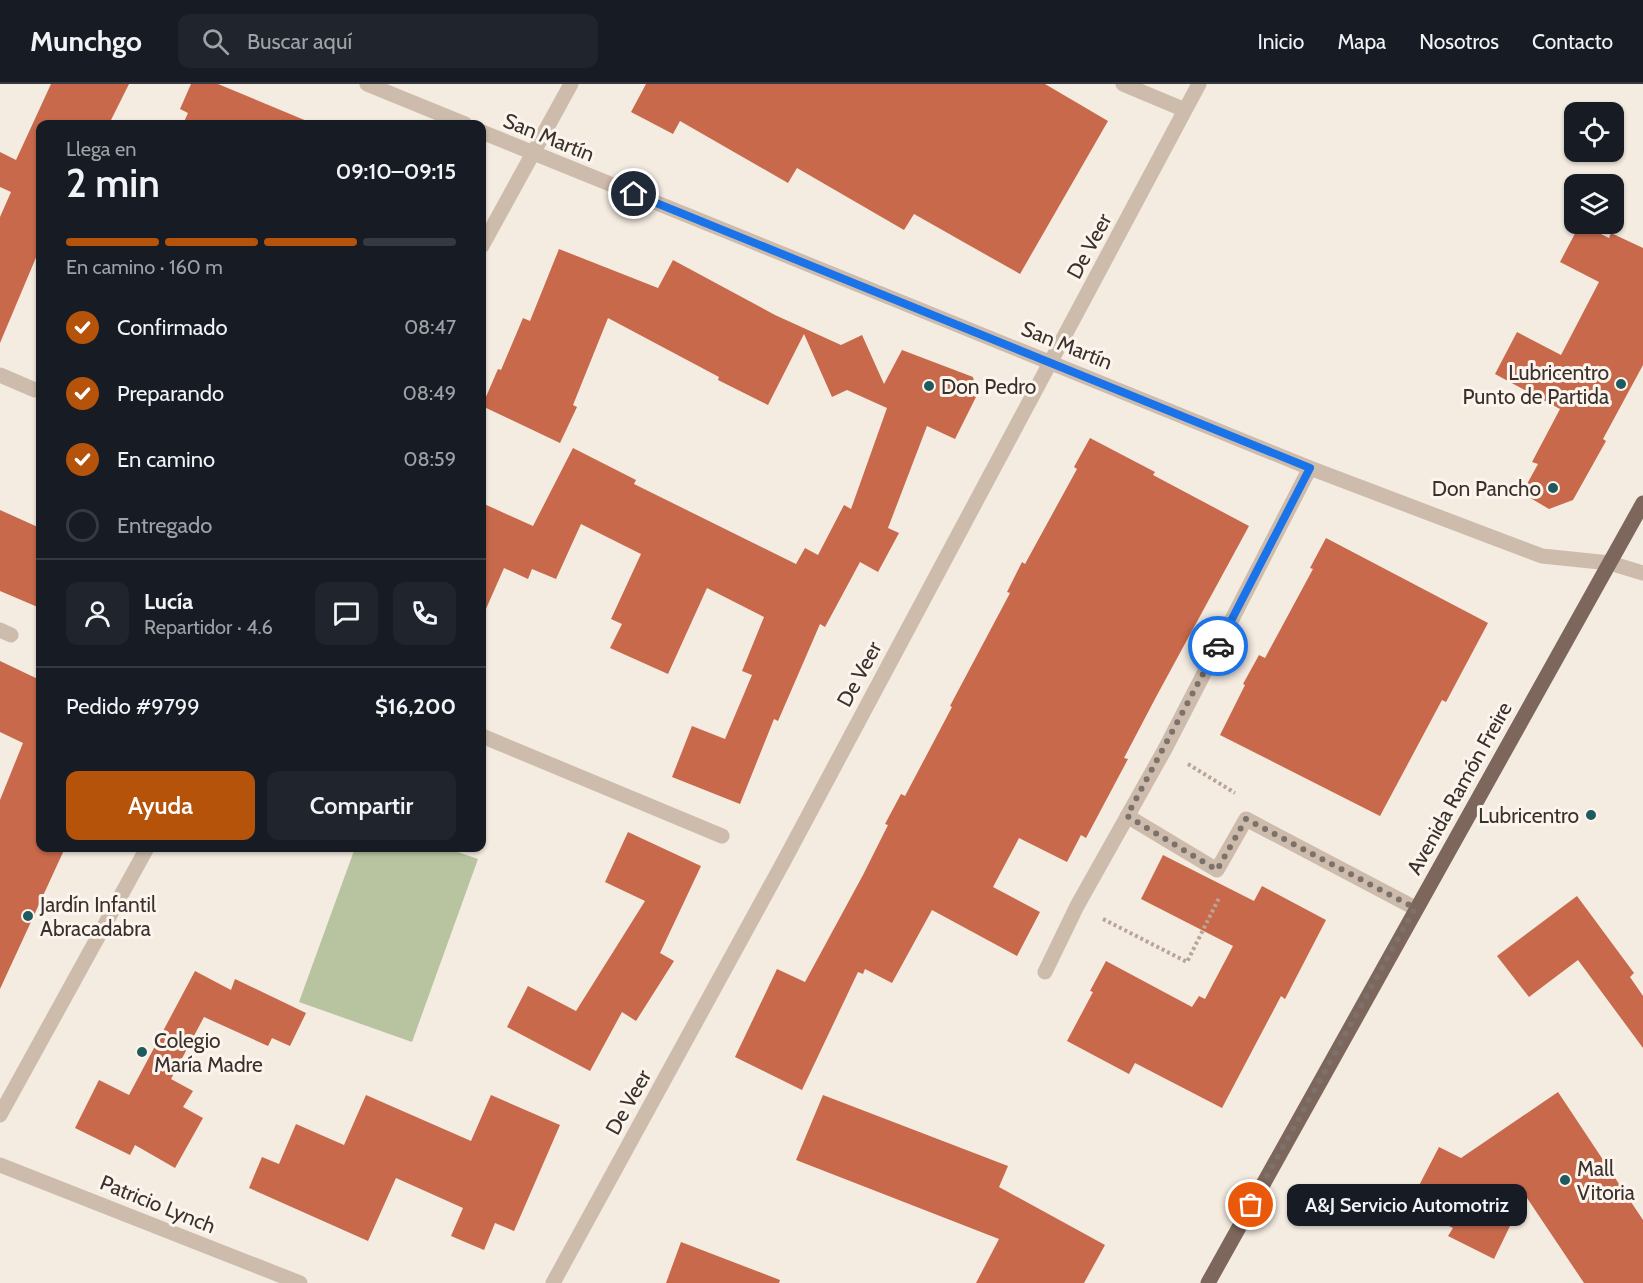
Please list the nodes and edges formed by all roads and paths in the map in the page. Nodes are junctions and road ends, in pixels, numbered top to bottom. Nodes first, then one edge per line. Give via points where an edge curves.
1 (367, 84) edge
2 (571, 84) edge
3 (1123, 84) edge
4 (1199, 84) edge
5 (1185, 110) junction
6 (455, 120) edge
7 (486, 134) edge
8 (533, 153) junction
9 (486, 239) edge
10 (1050, 362) junction
11 (0, 375) edge
12 (34, 390) dead end
13 (1310, 468) junction
14 (1643, 503) edge
15 (1610, 563) junction
16 (1643, 573) edge
17 (486, 738) edge
18 (1165, 749) junction
19 (1127, 816) junction
20 (1246, 819) junction
21 (723, 836) dead end
22 (145, 852) edge
23 (1217, 870) junction
24 (1077, 906) junction
25 (1415, 908) junction
26 (1045, 972) dead end
27 (0, 1114) edge
28 (0, 1164) edge
29 (300, 1283) edge
30 (553, 1283) edge
31 (1208, 1283) edge

1 - 6 street
2 - 8 street
3 - 5 street
4 - 5 street, De Veer
5 - 10 street, De Veer
7 - 8 street, San Martín
8 - 9 street
8 - 10 street, San Martín
10 - 13 street, San Martín
10 - 30 street, De Veer
11 - 12 street
13 - 15 street, San Martín via 1542,556
13 - 18 street
14 - 15 main road, Avenida Ramón Freire
15 - 16 street, San Martín
15 - 25 main road, Avenida Ramón Freire
17 - 21 street
18 - 19 street
18 - 20 path via 1235,793
19 - 23 street
19 - 24 street
20 - 23 street
20 - 25 street
22 - 27 street
23 - 24 path via 1225,886 1187,962
24 - 26 street
25 - 31 main road, Avenida Ramón Freire
28 - 29 street, Patricio Lynch

